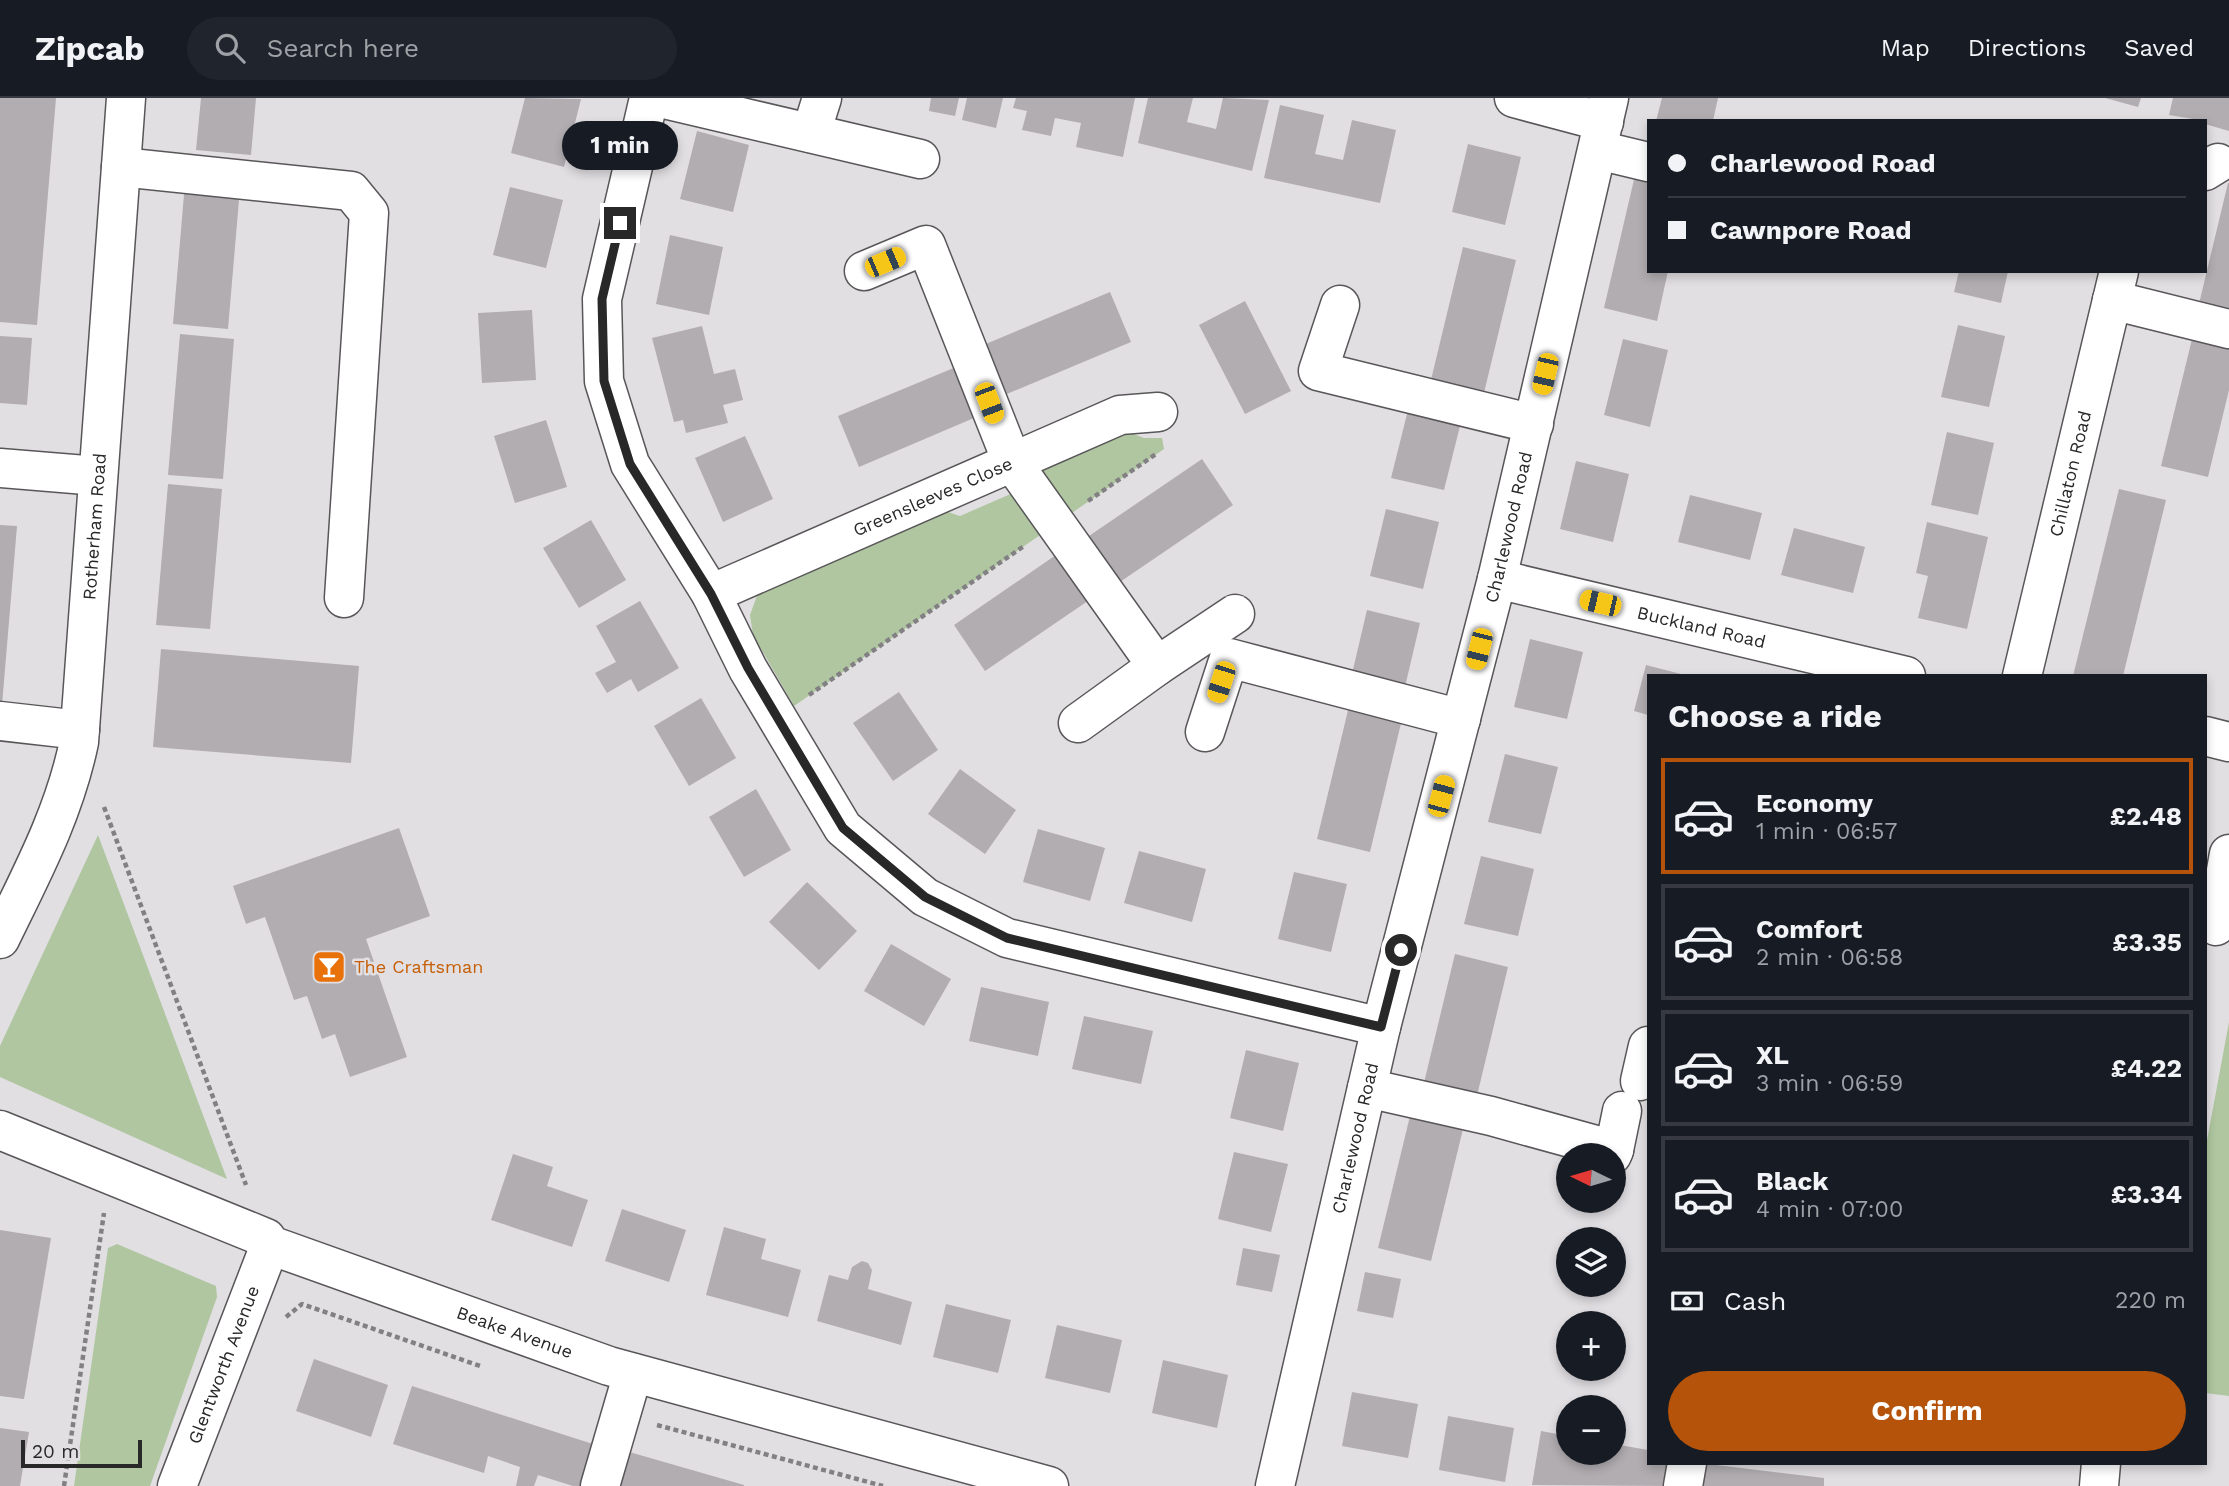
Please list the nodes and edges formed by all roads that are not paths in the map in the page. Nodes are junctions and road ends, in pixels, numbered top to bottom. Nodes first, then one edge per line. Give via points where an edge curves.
1 (126, 98) edge
2 (649, 98) edge
3 (660, 98) edge
4 (1514, 98) edge
5 (817, 116) edge
6 (1604, 123) edge
7 (920, 159) dead end
8 (1647, 161) edge
9 (121, 167) junction
10 (864, 271) dead end
11 (2116, 286) edge
12 (1340, 306) dead end
13 (2229, 329) edge
14 (1158, 412) road end
15 (1534, 424) junction
16 (1012, 462) junction
17 (0, 468) edge
18 (99, 476) junction
19 (1497, 579) junction
20 (711, 594) junction
21 (344, 598) dead end
22 (1235, 614) dead end
23 (1157, 666) junction
24 (1898, 674) edge
25 (2022, 674) edge
26 (1461, 719) junction
27 (0, 721) edge
28 (1077, 723) dead end
29 (80, 730) junction
30 (1205, 732) dead end
31 (2207, 736) edge
32 (2229, 742) edge
33 (2229, 854) edge
34 (2216, 926) dead end
35 (0, 939) edge
36 (1381, 1027) junction
37 (1637, 1079) edge
38 (1367, 1088) junction
39 (0, 1130) edge
40 (1582, 1143) edge
41 (1616, 1143) edge
42 (268, 1242) junction
43 (633, 1373) junction
44 (1686, 1465) edge
45 (2102, 1465) edge
46 (177, 1486) edge
47 (600, 1486) edge
48 (1049, 1486) edge
49 (1275, 1486) edge
50 (1683, 1486) edge
51 (2099, 1486) edge

1 - 9 street, Rotherham Road
2 - 20 street via 602,299 604,381 630,464
3 - 5 street
4 - 6 street
5 - 7 street
6 - 8 street
6 - 15 street, Charlewood Road
9 - 18 street, Rotherham Road
9 - 21 street via 351,191 369,213
10 - 16 street via 926,245
11 - 13 street
11 - 25 street, Chillaton Road
12 - 15 street via 1318,371
14 - 16 street, Greensleeves Close via 1120,415
15 - 19 street, Charlewood Road
16 - 20 street, Greensleeves Close
16 - 23 street
17 - 18 street
18 - 29 street, Rotherham Road
19 - 24 street, Buckland Road
19 - 26 street, Charlewood Road
20 - 36 street via 748,668 843,828 925,897 1007,938
22 - 23 street
23 - 28 street
26 - 30 street via 1229,658
26 - 36 street, Charlewood Road
27 - 29 street
29 - 35 street, Rotherham Road via 69,788
31 - 32 street
33 - 34 street
36 - 38 street, Charlewood Road
37 - 41 street
38 - 40 street via 1491,1116
38 - 49 street, Charlewood Road
39 - 42 street, Beake Avenue
42 - 43 street, Beake Avenue
42 - 46 street, Glentworth Avenue
43 - 47 street
43 - 48 street, Beake Avenue
44 - 50 street
45 - 51 street

